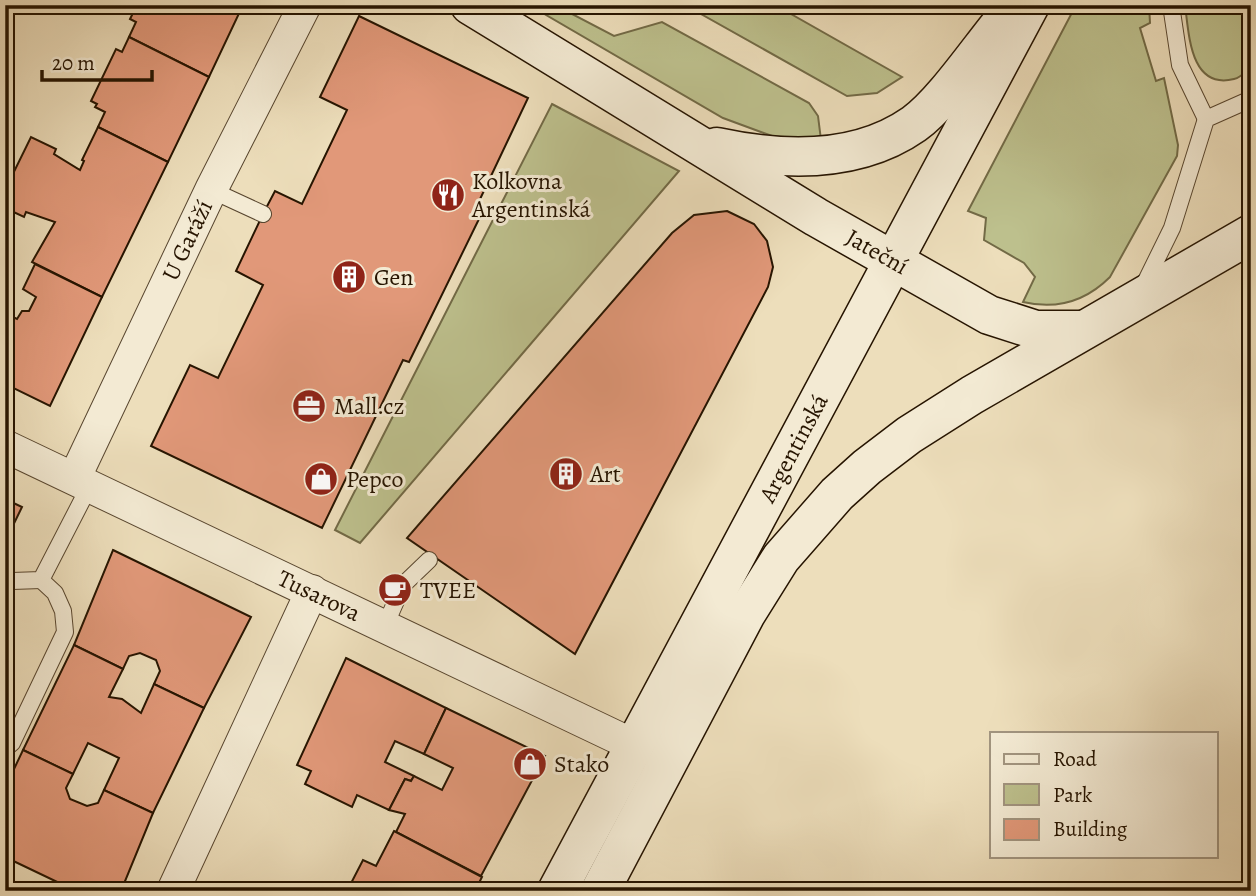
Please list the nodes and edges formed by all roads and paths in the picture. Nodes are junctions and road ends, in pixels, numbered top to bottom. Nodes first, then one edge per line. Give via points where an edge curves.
1 (305, 5) edge
2 (470, 5) edge
3 (1016, 5) edge
4 (1030, 5) edge
5 (1171, 5) edge
6 (1251, 99) edge
7 (1206, 119) junction
8 (685, 136) junction
9 (211, 190) junction
10 (263, 214) dead end
11 (1251, 234) edge
12 (893, 260) junction
13 (1138, 296) junction
14 (1082, 330) junction
15 (5, 446) edge
16 (82, 481) junction
17 (429, 560) dead end
18 (41, 580) junction
19 (5, 585) edge
20 (313, 591) junction
21 (385, 626) junction
22 (633, 745) junction
23 (5, 749) edge
24 (173, 891) edge
25 (557, 891) edge
26 (600, 891) edge

1 - 9 street, U Garáží
2 - 8 main road, Jateční
3 - 8 main road, Jateční via 916,123 882,142 839,153 779,157
4 - 12 main road, Argentinská
5 - 7 lane via 1180,65
6 - 7 lane
7 - 13 lane via 1172,228
8 - 12 main road, Jateční
9 - 10 lane
9 - 16 street, U Garáží
11 - 13 main road, Argentinská
12 - 14 main road, Jateční via 1016,326
12 - 22 main road, Argentinská
13 - 14 main road, Argentinská
14 - 26 main road, Argentinská via 909,435 867,467 805,529 746,614
15 - 16 street, Tusarova
16 - 18 lane
16 - 20 street, Tusarova
17 - 21 lane via 403,585
18 - 19 lane
18 - 23 lane via 55,593 65,632
20 - 21 street, Tusarova
20 - 24 street
21 - 22 street, Tusarova
22 - 25 main road, Argentinská

